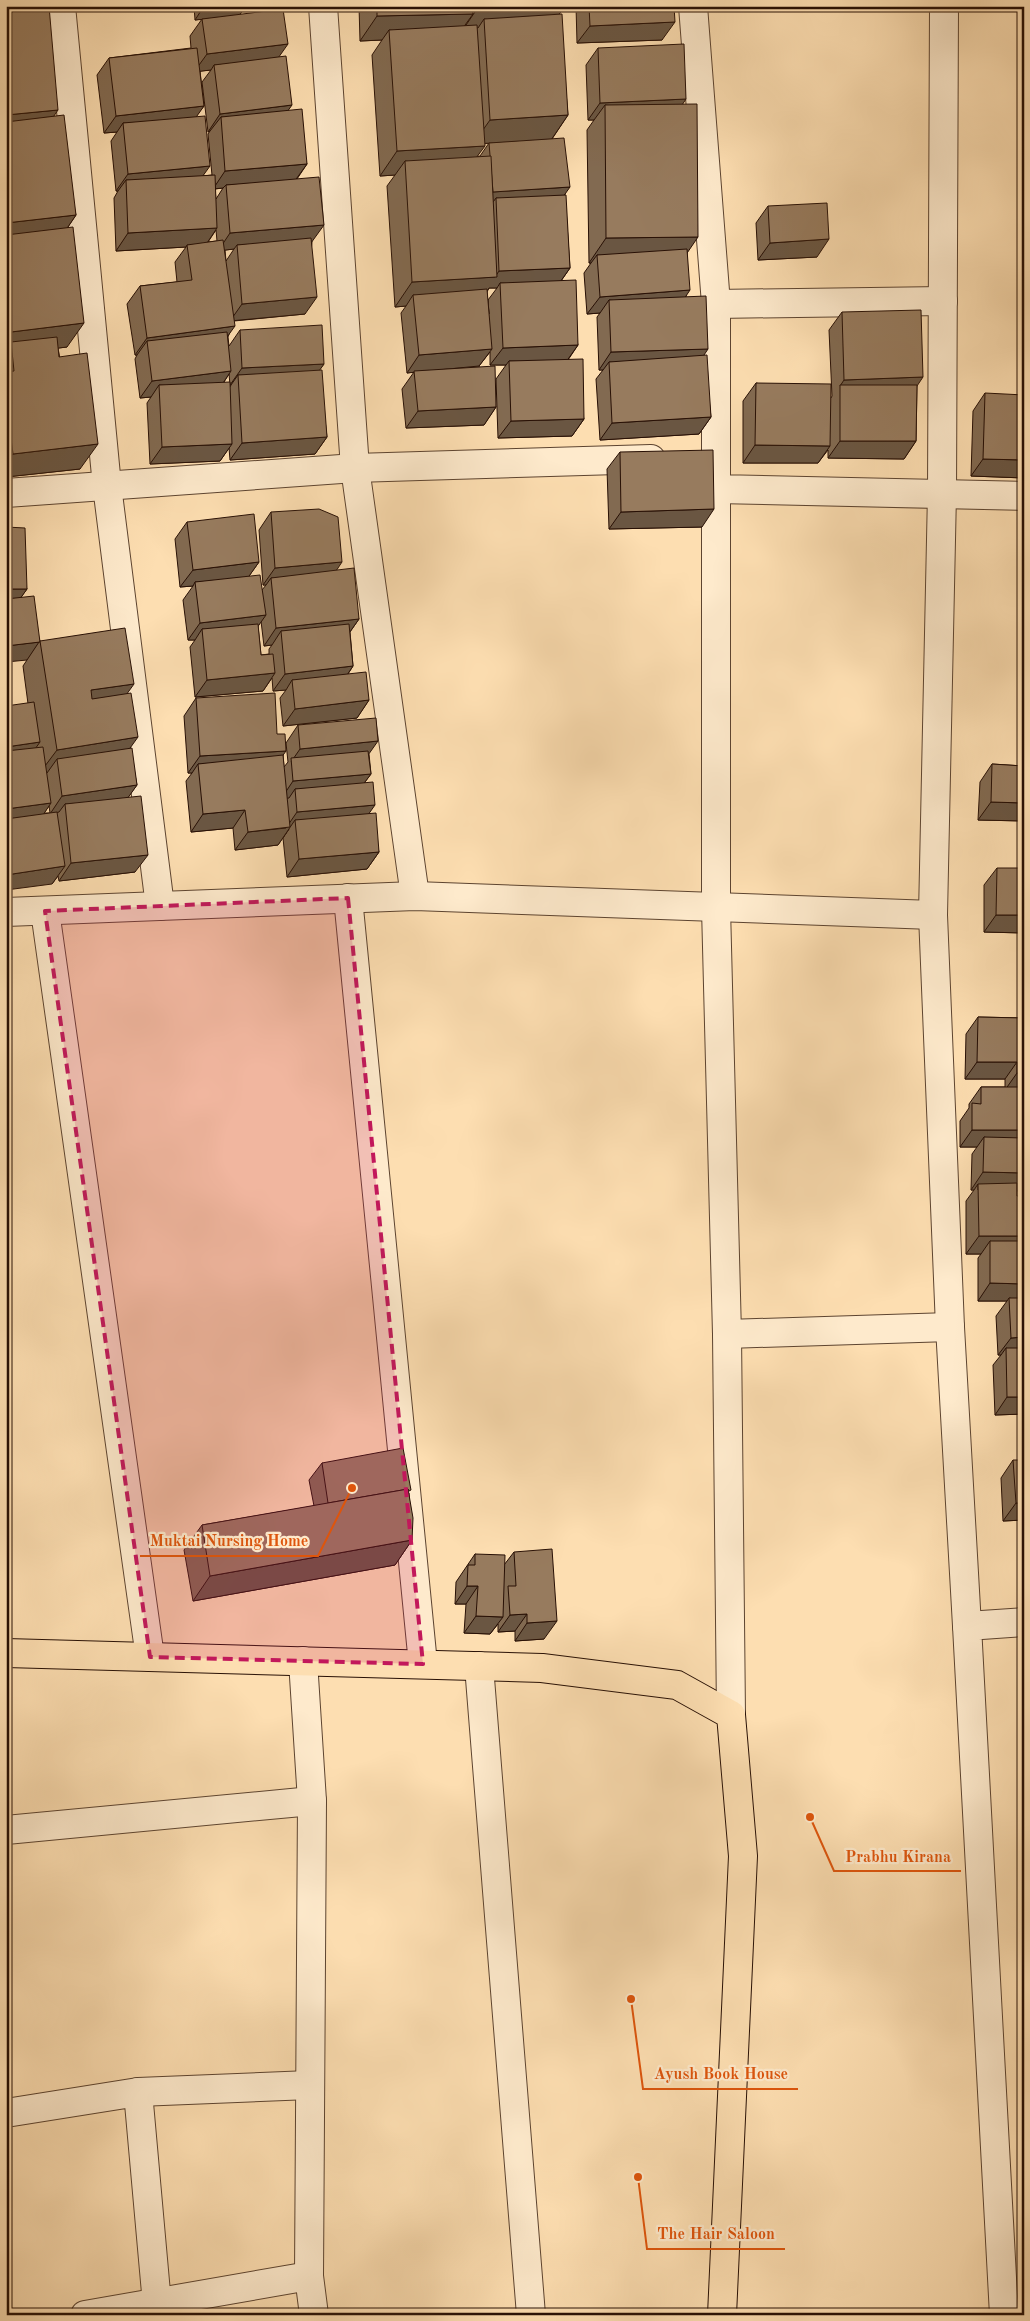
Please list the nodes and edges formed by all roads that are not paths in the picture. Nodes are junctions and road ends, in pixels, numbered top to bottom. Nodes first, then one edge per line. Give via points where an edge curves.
1 (61, 6) edge
2 (323, 6) edge
3 (693, 6) edge
4 (944, 6) edge
5 (943, 301) junction
6 (716, 304) junction
7 (717, 457) junction
8 (355, 468) junction
9 (107, 486) junction
10 (716, 489) junction
11 (6, 493) edge
12 (942, 493) junction
13 (1024, 496) edge
14 (415, 896) junction
15 (348, 898) junction
16 (160, 906) junction
17 (716, 908) junction
18 (45, 911) junction
19 (6, 912) edge
20 (933, 915) junction
21 (950, 1327) junction
22 (727, 1334) junction
23 (1024, 1622) edge
24 (967, 1626) junction
25 (6, 1653) edge
26 (150, 1657) junction
27 (303, 1661) junction
28 (423, 1664) junction
29 (478, 1666) junction
30 (732, 1715) junction
31 (312, 1801) junction
32 (6, 1830) edge
33 (310, 2085) junction
34 (138, 2092) junction
35 (6, 2113) edge
36 (309, 2276) junction
37 (156, 2308) edge
38 (86, 2315) edge
39 (314, 2315) edge
40 (531, 2315) edge
41 (722, 2315) edge
42 (1004, 2315) edge

1 - 9 street
2 - 8 street
3 - 6 street
4 - 5 street
5 - 6 street
5 - 12 street
6 - 7 street
7 - 8 street
7 - 10 street
8 - 9 street
8 - 14 street
9 - 11 street
9 - 16 street
10 - 12 street
10 - 17 street
12 - 13 street
12 - 20 street
14 - 15 street
14 - 17 street
15 - 16 street
15 - 28 street
16 - 18 street
17 - 20 street
17 - 22 street
18 - 19 street
18 - 26 street
20 - 21 street
21 - 22 street
21 - 24 street
22 - 30 street
23 - 24 street
24 - 42 street
25 - 26 main road
26 - 27 main road
27 - 28 main road
27 - 31 street
28 - 29 main road
29 - 30 main road via 542,1668 677,1685
29 - 40 street
30 - 41 main road via 743,1856
31 - 32 street
31 - 33 street
33 - 34 street
33 - 36 street
34 - 35 street
34 - 37 street
36 - 37 street
36 - 39 street
37 - 38 street

